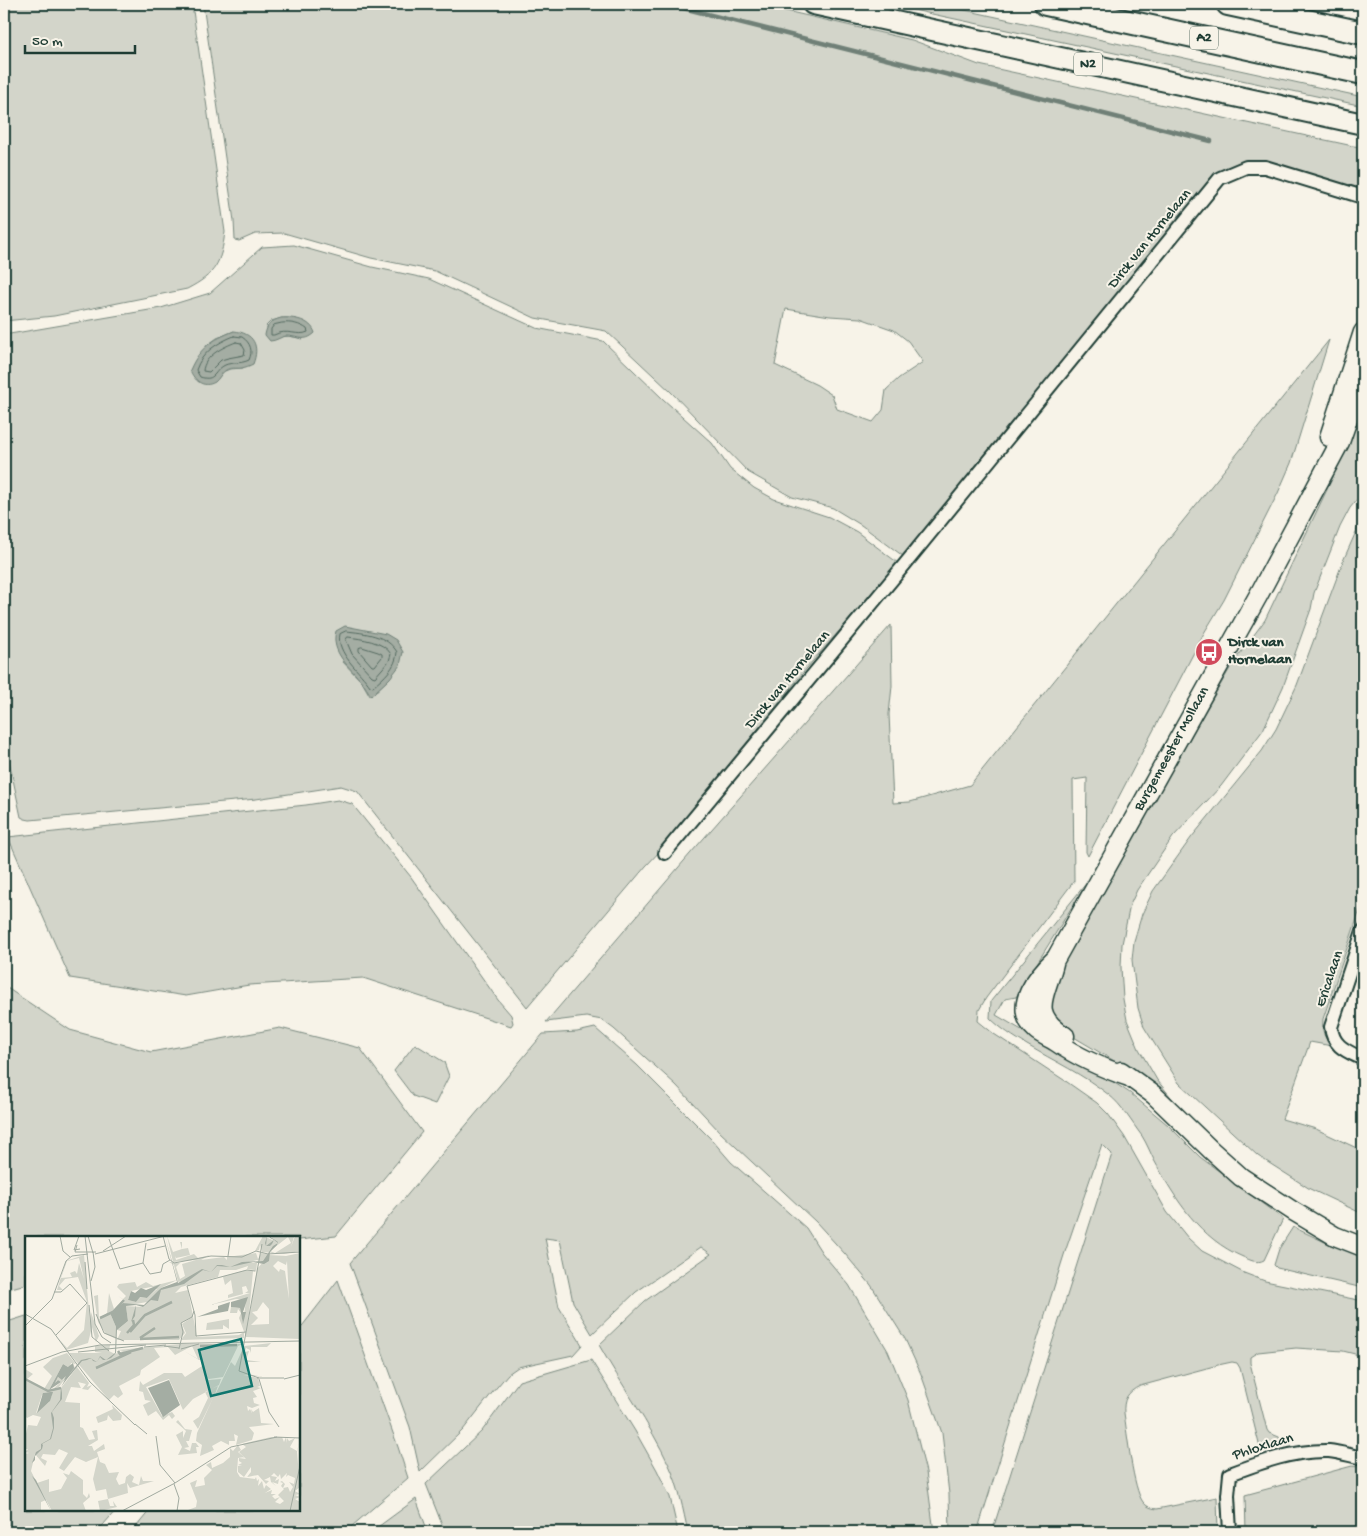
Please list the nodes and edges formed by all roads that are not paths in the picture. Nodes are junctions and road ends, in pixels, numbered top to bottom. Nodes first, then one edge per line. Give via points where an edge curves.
1 (813, 4) edge
2 (1046, 4) edge
3 (1228, 4) edge
4 (1363, 33) edge
5 (1363, 73) edge
6 (1363, 124) edge
7 (1363, 198) edge
8 (1363, 332) edge
9 (1363, 376) edge
10 (1316, 486) junction
11 (665, 853) dead end
12 (1363, 932) edge
13 (1363, 1059) edge
14 (1363, 1247) edge
15 (1363, 1458) edge
16 (1230, 1532) edge

1 - 6 highway, N2
2 - 5 highway, A2
3 - 4 highway
7 - 11 street, Dirck van Hornelaan via 1265,167 1246,167 1220,178
8 - 10 main road, Burgemeester Mollaan
9 - 10 main road, Burgemeester Mollaan via 1340,442
10 - 14 main road, Burgemeester Mollaan via 1236,638 1056,958 1045,993 1043,1014 1047,1023 1154,1095 1241,1177 1335,1236
12 - 13 street, Ericalaan via 1331,1027 1332,1037 1343,1050
15 - 16 street, Phloxlaan via 1330,1452 1303,1452 1264,1461 1230,1474

